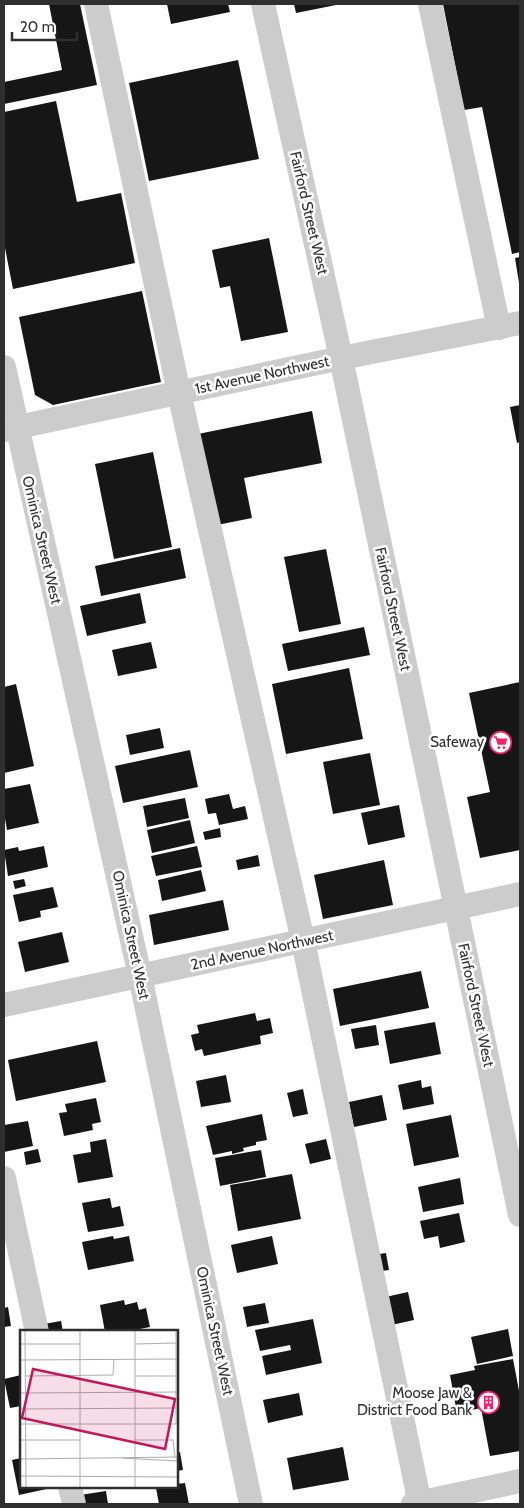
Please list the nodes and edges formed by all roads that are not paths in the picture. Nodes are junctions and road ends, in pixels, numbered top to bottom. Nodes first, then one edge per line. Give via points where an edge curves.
1 (96, 4) edge
2 (263, 4) edge
3 (430, 4) edge
4 (509, 325) edge
5 (341, 358) junction
6 (4, 367) edge
7 (179, 393) junction
8 (10, 429) edge
9 (520, 894) edge
10 (456, 908) junction
11 (302, 941) junction
12 (140, 976) junction
13 (4, 1005) edge
14 (4, 1178) edge
15 (520, 1215) edge
16 (37, 1330) edge
17 (520, 1481) edge
18 (70, 1488) edge
19 (74, 1504) edge
20 (251, 1504) edge
21 (418, 1504) edge

1 - 7 street
2 - 5 street, Fairford Street West
3 - 4 street
4 - 5 street, 1st Avenue Northwest
5 - 7 street, 1st Avenue Northwest
5 - 10 street, Fairford Street West
6 - 8 street, Ominica Street West
7 - 8 street, 1st Avenue Northwest
7 - 11 street
8 - 12 street, Ominica Street West
9 - 10 street, 2nd Avenue Northwest
10 - 11 street, 2nd Avenue Northwest
10 - 15 street, Fairford Street West
11 - 12 street, 2nd Avenue Northwest
11 - 21 street
12 - 13 street, 2nd Avenue Northwest
12 - 20 street, Ominica Street West
14 - 16 street
17 - 21 street
18 - 19 street

